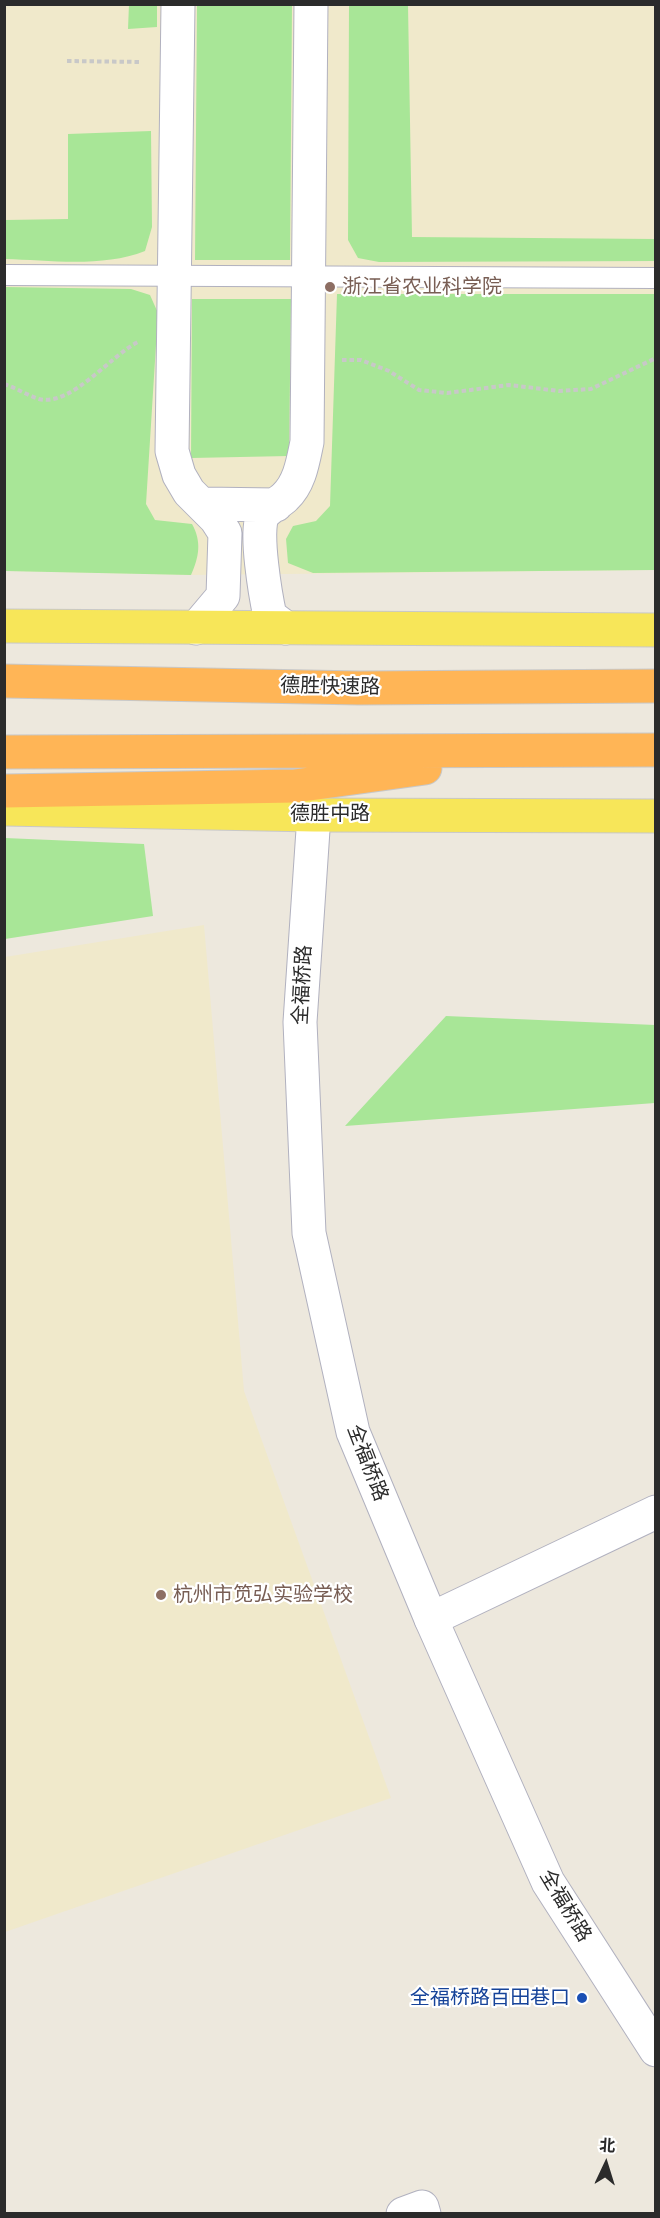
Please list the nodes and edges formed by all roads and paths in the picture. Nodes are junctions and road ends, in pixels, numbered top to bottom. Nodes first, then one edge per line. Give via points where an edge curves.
1 (178, 4) edge
2 (311, 4) edge
3 (67, 62) dead end
4 (178, 62) junction
5 (4, 275) edge
6 (175, 278) junction
7 (309, 278) junction
8 (656, 278) edge
9 (174, 332) junction
10 (656, 358) edge
11 (308, 360) junction
12 (4, 384) edge
13 (203, 504) junction
14 (276, 505) junction
15 (4, 626) edge
16 (196, 628) junction
17 (286, 628) junction
18 (656, 630) edge
19 (4, 681) edge
20 (656, 686) edge
21 (548, 750) junction
22 (656, 750) edge
23 (4, 752) edge
24 (4, 791) edge
25 (4, 808) edge
26 (315, 815) junction
27 (656, 816) edge
28 (656, 1512) edge
29 (431, 1619) junction
30 (656, 2050) edge
31 (403, 2214) edge
32 (424, 2214) edge

1 - 4 street
2 - 7 street
3 - 4 path
4 - 6 street
5 - 6 lane
6 - 7 lane
6 - 9 street
7 - 8 lane
7 - 11 street
9 - 12 path via 126,348 78,387 55,400 40,399
9 - 13 street via 172,451 179,475 189,492
10 - 11 path via 591,389 559,391 509,385 447,393 419,390 389,371 361,360
11 - 14 street via 307,442 301,472 287,496
13 - 14 street
13 - 16 street via 225,533 225,567 223,596
14 - 17 street via 263,515 260,528 265,592 270,616
15 - 16 main road
16 - 17 main road
17 - 18 main road
19 - 20 highway, 德胜快速路 via 359,688
21 - 22 highway
21 - 23 highway
21 - 24 highway via 295,786
25 - 26 main road, 德胜中路
26 - 27 main road, 德胜中路
26 - 29 street, 全福桥路 via 300,1022 309,1233 353,1432
28 - 29 street
29 - 30 street, 全福桥路 via 548,1882
31 - 32 street via 422,2207

